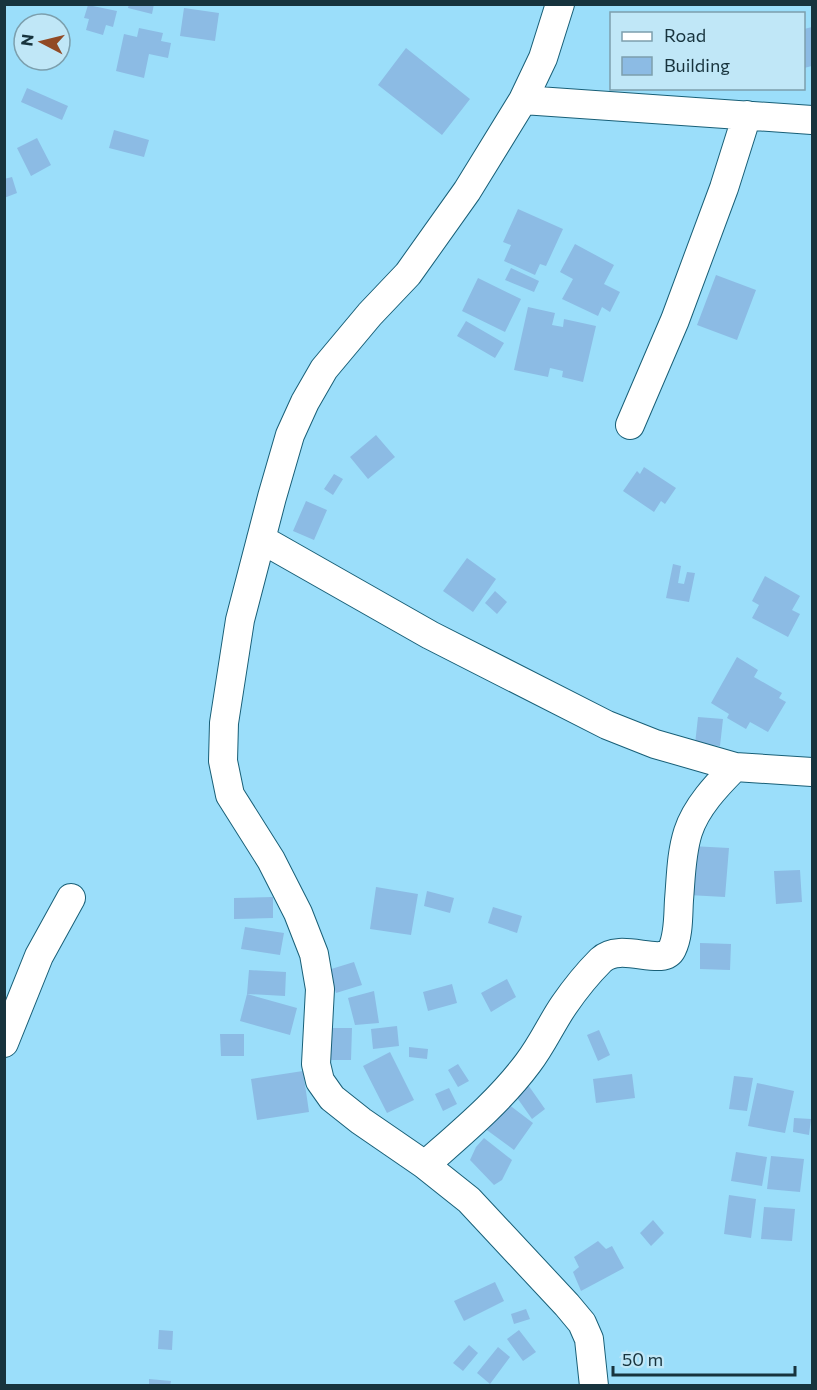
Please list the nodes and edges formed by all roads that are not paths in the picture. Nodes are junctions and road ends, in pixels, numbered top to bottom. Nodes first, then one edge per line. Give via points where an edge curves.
1 (560, 4) edge
2 (523, 100) junction
3 (747, 115) junction
4 (813, 120) edge
5 (630, 424) dead end
6 (261, 539) junction
7 (735, 766) junction
8 (813, 772) edge
9 (71, 898) dead end
10 (4, 1042) edge
11 (425, 1165) junction
12 (594, 1386) edge

1 - 2 street via 543,58
2 - 3 street
2 - 6 street via 408,274 324,369 290,435
3 - 4 street
3 - 5 street via 675,320
6 - 7 street via 430,635 608,725 655,744
6 - 11 street via 240,620 224,723 223,761 230,795 272,860 314,954 320,989 316,1064 320,1082 332,1098 361,1121
7 - 8 street
7 - 11 street via 700,808 688,832 676,933 668,955 628,952 604,957 579,984 508,1088
9 - 10 street via 39,956
11 - 12 street via 469,1200 582,1323 589,1339

